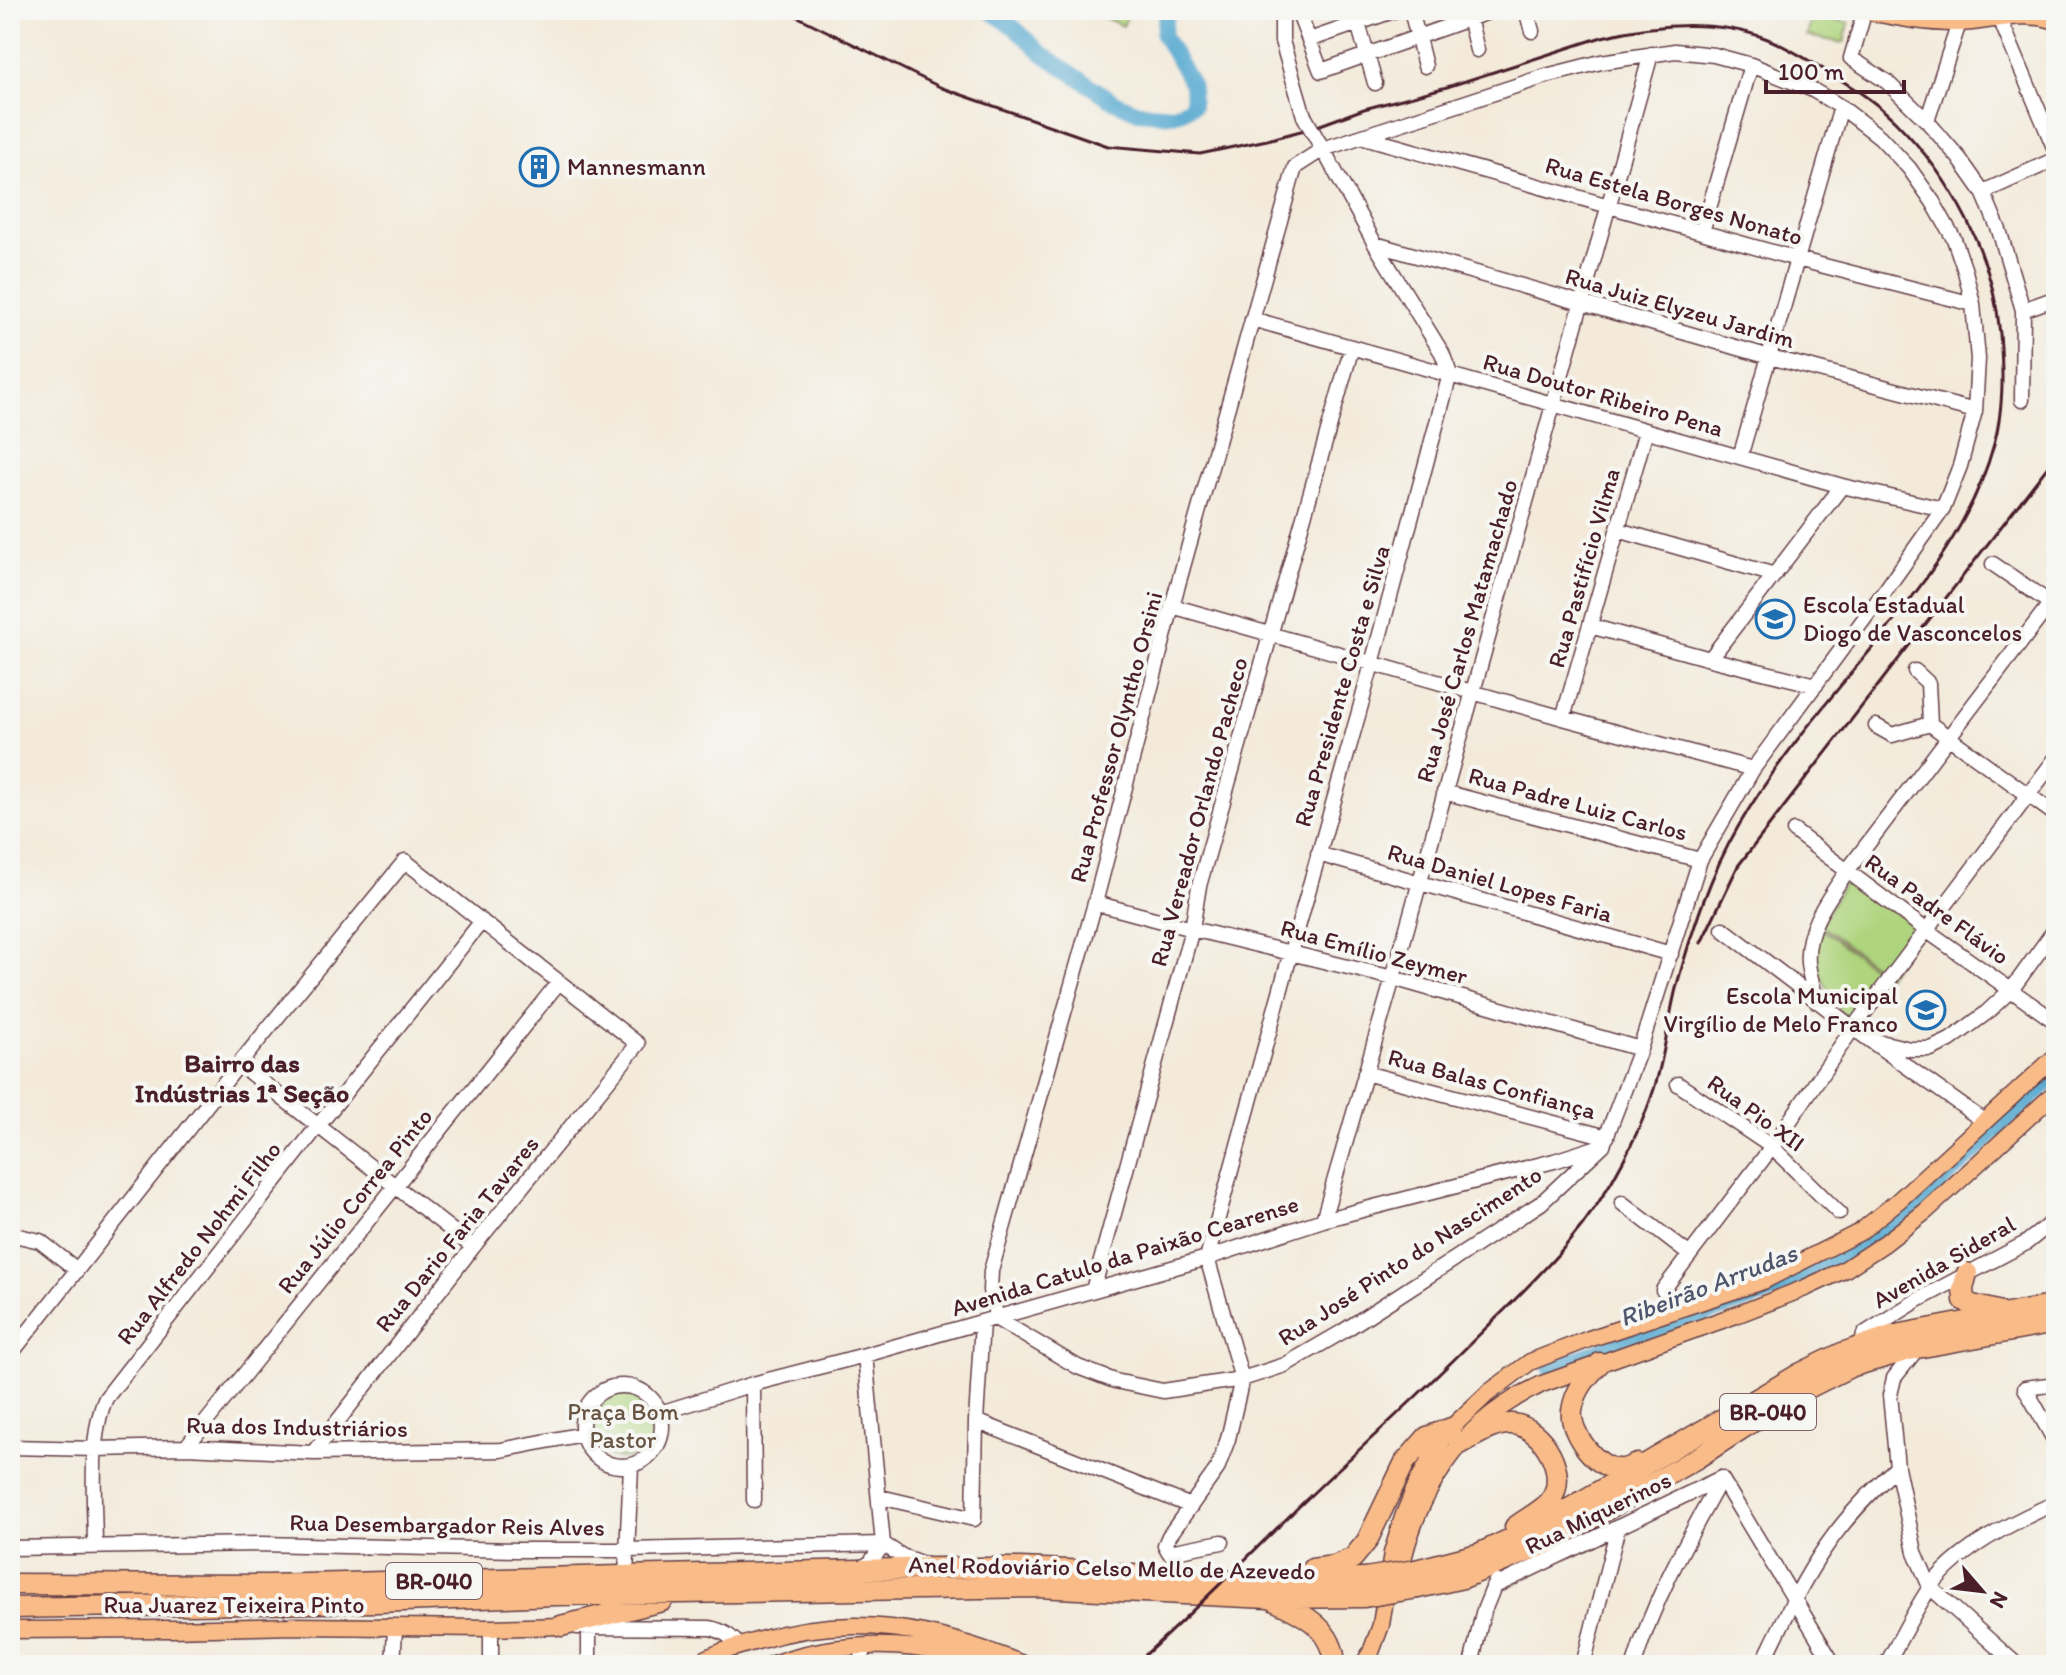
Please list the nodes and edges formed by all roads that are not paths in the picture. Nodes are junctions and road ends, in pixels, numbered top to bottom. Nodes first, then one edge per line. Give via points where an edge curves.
1 (1282, 10) edge
2 (1299, 10) edge
3 (1396, 10) edge
4 (1411, 10) edge
5 (1494, 10) edge
6 (1526, 10) edge
7 (1863, 10) edge
8 (1377, 13) edge
9 (1468, 14) edge
10 (2000, 19) junction
11 (2056, 21) edge
12 (1358, 23) junction
13 (1959, 23) junction
14 (1532, 31) dead end
15 (1418, 37) junction
16 (1309, 40) junction
17 (1477, 50) dead end
18 (1651, 54) junction
19 (1367, 55) junction
20 (1751, 65) junction
21 (1425, 66) dead end
22 (1375, 83) dead end
23 (1841, 107) junction
24 (1927, 121) junction
25 (1364, 137) junction
26 (1321, 145) junction
27 (2056, 152) edge
28 (2056, 159) edge
29 (1983, 192) junction
30 (1609, 205) junction
31 (1702, 232) junction
32 (1375, 244) junction
33 (1797, 259) junction
34 (2056, 298) edge
35 (1582, 303) junction
36 (1973, 304) junction
37 (2023, 310) junction
38 (1252, 319) junction
39 (1352, 347) junction
40 (1770, 357) junction
41 (1450, 374) junction
42 (2022, 400) dead end
43 (1553, 404) junction
44 (1975, 411) junction
45 (1646, 431) junction
46 (1740, 457) junction
47 (1842, 486) junction
48 (1943, 509) junction
49 (1618, 530) junction
50 (1993, 564) dead end
51 (1775, 575) junction
52 (2054, 602) edge
53 (1172, 606) junction
54 (1590, 626) junction
55 (1270, 635) junction
56 (1710, 659) junction
57 (1372, 664) junction
58 (1915, 671) dead end
59 (1816, 685) junction
60 (1472, 692) junction
61 (1563, 718) junction
62 (1930, 724) junction
63 (1876, 726) dead end
64 (1949, 738) junction
65 (2056, 758) edge
66 (1753, 769) junction
67 (1444, 792) junction
68 (2029, 794) junction
69 (2056, 815) edge
70 (1794, 831) dead end
71 (1318, 854) junction
72 (1700, 860) junction
73 (1847, 871) junction
74 (1419, 883) junction
75 (1095, 903) junction
76 (482, 921) junction
77 (2056, 928) edge
78 (1192, 929) junction
79 (1723, 929) dead end
80 (1926, 930) junction
81 (1291, 952) junction
82 (1671, 954) junction
83 (1393, 978) junction
84 (559, 982) junction
85 (2012, 989) junction
86 (1816, 1001) junction
87 (2056, 1022) edge
88 (1853, 1028) junction
89 (1867, 1039) junction
90 (1640, 1049) junction
91 (2056, 1056) edge
92 (239, 1064) junction
93 (1365, 1073) junction
94 (1678, 1084) dead end
95 (2056, 1092) edge
96 (1985, 1122) junction
97 (318, 1126) junction
98 (1605, 1141) junction
99 (1772, 1147) junction
100 (394, 1187) junction
101 (1622, 1203) dead end
102 (1839, 1213) dead end
103 (2056, 1219) edge
104 (1323, 1220) junction
105 (10, 1234) edge
106 (473, 1247) junction
107 (1690, 1255) junction
108 (1207, 1258) junction
109 (1836, 1259) junction
110 (77, 1270) junction
111 (1967, 1273) junction
112 (1093, 1290) junction
113 (1663, 1290) dead end
114 (2056, 1305) edge
115 (2009, 1313) junction
116 (990, 1320) junction
117 (2056, 1323) edge
118 (1861, 1347) junction
119 (1917, 1348) junction
120 (10, 1355) edge
121 (865, 1355) junction
122 (1600, 1363) junction
123 (1242, 1379) junction
124 (753, 1384) junction
125 (2056, 1384) edge
126 (660, 1413) junction
127 (976, 1421) junction
128 (2051, 1423) edge
129 (583, 1434) junction
130 (1456, 1436) junction
131 (2056, 1443) edge
132 (10, 1447) edge
133 (186, 1447) junction
134 (95, 1449) junction
135 (1670, 1450) junction
136 (313, 1453) junction
137 (631, 1466) junction
138 (1897, 1467) junction
139 (1721, 1478) junction
140 (880, 1497) junction
141 (754, 1500) dead end
142 (2056, 1503) edge
143 (1191, 1506) junction
144 (1618, 1527) junction
145 (1222, 1542) dead end
146 (883, 1544) junction
147 (95, 1547) junction
148 (10, 1548) edge
149 (627, 1550) junction
150 (1478, 1554) junction
151 (1505, 1562) junction
152 (936, 1568) junction
153 (858, 1570) junction
154 (626, 1576) junction
155 (1417, 1579) junction
156 (1236, 1581) junction
157 (10, 1584) edge
158 (1364, 1587) junction
159 (1493, 1587) junction
160 (1930, 1587) junction
161 (697, 1593) junction
162 (1268, 1598) junction
163 (1794, 1599) junction
164 (10, 1608) edge
165 (561, 1626) junction
166 (491, 1628) junction
167 (589, 1628) junction
168 (395, 1629) junction
169 (10, 1630) edge
170 (740, 1646) junction
171 (865, 1646) junction
172 (393, 1665) edge
173 (491, 1665) edge
174 (589, 1665) edge
175 (695, 1665) edge
176 (770, 1665) edge
177 (860, 1665) edge
178 (984, 1665) edge
179 (1025, 1665) edge
180 (1335, 1665) edge
181 (1363, 1665) edge
182 (1377, 1665) edge
183 (1471, 1665) edge
184 (1583, 1665) edge
185 (1634, 1665) edge
186 (1762, 1665) edge
187 (1834, 1665) edge
188 (1886, 1665) edge
189 (2017, 1665) edge

1 - 26 street, bridge via 1282,41 1304,116
2 - 16 street
3 - 8 street
4 - 15 street
5 - 9 street
6 - 14 street
7 - 13 main road
7 - 24 street via 1851,58 1887,82
8 - 12 street
9 - 15 street
9 - 17 street
10 - 11 main road
10 - 13 main road
10 - 27 street
12 - 16 street
12 - 19 street
13 - 24 street
15 - 19 street
15 - 21 street
16 - 19 street via 1321,71
18 - 20 street via 1714,55
18 - 25 street via 1546,76
18 - 30 street, Rua José Carlos Matamachado
19 - 22 street
20 - 23 street
20 - 31 street
23 - 33 street
23 - 36 street via 1880,137 1933,202 1954,239
24 - 29 street
25 - 26 street
25 - 30 street, Rua Estela Borges Nonato
26 - 32 street
26 - 38 street, Rua Professor Olyntho Orsini via 1295,167
28 - 29 street
29 - 37 street
30 - 31 street, Rua Estela Borges Nonato
30 - 35 street, Rua José Carlos Matamachado
31 - 33 street, Rua Estela Borges Nonato
32 - 35 street, Rua Juiz Elyzeu Jardim
32 - 41 street
33 - 36 street, Rua Estela Borges Nonato
33 - 40 street
34 - 37 street
35 - 40 street, Rua Juiz Elyzeu Jardim
35 - 43 street, Rua José Carlos Matamachado
36 - 44 street
37 - 42 street
38 - 39 street, Rua Doutor Ribeiro Pena
38 - 53 street, Rua Professor Olyntho Orsini
39 - 41 street, Rua Doutor Ribeiro Pena
39 - 55 street, Rua Vereador Orlando Pacheco
40 - 44 street, Rua Juiz Elyzeu Jardim
40 - 46 street
41 - 43 street, Rua Doutor Ribeiro Pena
41 - 57 street, Rua Presidente Costa e Silva
43 - 45 street, Rua Doutor Ribeiro Pena
43 - 60 street, Rua José Carlos Matamachado
44 - 48 street
45 - 46 street, Rua Doutor Ribeiro Pena
45 - 49 street, Rua Pastifício Vilma
46 - 47 street, Rua Doutor Ribeiro Pena
47 - 48 street, Rua Doutor Ribeiro Pena
47 - 51 street
48 - 59 street
49 - 51 street
49 - 54 street, Rua Pastifício Vilma
50 - 52 street
51 - 56 street
52 - 64 street
53 - 55 street
53 - 75 street, Rua Professor Olyntho Orsini
54 - 56 street
54 - 61 street, Rua Pastifício Vilma
55 - 57 street
55 - 78 street, Rua Vereador Orlando Pacheco via 1199,886
56 - 59 street
57 - 60 street
57 - 71 street, Rua Presidente Costa e Silva
58 - 62 street via 1928,683
59 - 66 street
60 - 61 street
60 - 67 street, Rua José Carlos Matamachado
61 - 66 street
62 - 63 street via 1892,735
62 - 64 street
64 - 68 street
64 - 73 street
65 - 68 street
66 - 72 street
67 - 72 street, Rua Padre Luiz Carlos
67 - 74 street, Rua José Carlos Matamachado
68 - 69 street
68 - 80 street
70 - 73 street, Rua Padre Flávio
71 - 74 street, Rua Daniel Lopes Faria
71 - 81 street, Rua Presidente Costa e Silva
72 - 82 street
73 - 80 street, Rua Padre Flávio
73 - 86 street via 1811,933 1808,962
74 - 82 street, Rua Daniel Lopes Faria
74 - 83 street, Rua José Carlos Matamachado
75 - 78 street, Rua Emílio Zeymer
75 - 116 street, Rua Professor Olyntho Orsini via 991,1271
76 - 84 street
76 - 92 street via 405,861
76 - 97 street, Rua Alfredo Nohmi Filho
77 - 85 street
78 - 81 street, Rua Emílio Zeymer
78 - 112 street, Rua Vereador Orlando Pacheco
79 - 86 street
80 - 85 street, Rua Padre Flávio
80 - 88 street
81 - 83 street, Rua Emílio Zeymer
81 - 108 street, Rua Presidente Costa e Silva
82 - 90 street
83 - 90 street, Rua Emílio Zeymer
83 - 93 street, Rua José Carlos Matamachado
84 - 100 street, Rua Júlio Correa Pinto
84 - 106 street, Rua Dario Faria Tavares via 638,1044
85 - 87 street, Rua Padre Flávio
85 - 89 street via 1962,1032 1931,1049
86 - 88 street
88 - 89 street
88 - 99 street
89 - 96 street
90 - 98 street
91 - 96 main road
92 - 97 street
92 - 110 street
93 - 98 street, Rua Balas Confiança
93 - 104 street, Rua José Carlos Matamachado
94 - 99 street, Rua Pio XII
95 - 109 main road via 1885,1243
96 - 109 main road
97 - 100 street
97 - 134 street, Rua Alfredo Nohmi Filho via 106,1398
98 - 104 street, Avenida Catulo da Paixão Cearense via 1554,1161
98 - 123 street, Rua José Pinto do Nascimento via 1541,1203 1342,1332 1285,1365
99 - 102 street, Rua Pio XII
99 - 107 street
100 - 106 street
100 - 133 street, Rua Júlio Correa Pinto
101 - 107 street
103 - 111 street, Avenida Sideral via 2026,1243
104 - 108 street, Avenida Catulo da Paixão Cearense
105 - 110 street via 40,1241
106 - 136 street, Rua Dario Faria Tavares
107 - 113 street
108 - 112 street, Avenida Catulo da Paixão Cearense
108 - 123 street
109 - 122 main road via 1805,1288
109 - 130 main road via 1530,1362 1487,1394
110 - 120 street
111 - 115 highway via 1964,1300
111 - 118 street, Avenida Sideral via 1864,1334
112 - 116 street, Avenida Catulo da Paixão Cearense
114 - 115 highway, Anel Rodoviário Celso Mello de Azevedo / BR-040
115 - 118 highway, Anel Rodoviário Celso Mello de Azevedo / BR-040 via 1891,1336
116 - 121 street, Avenida Catulo da Paixão Cearense
116 - 123 street, Rua José Pinto do Nascimento via 1115,1381 1163,1391
116 - 127 street, Rua Professor Olyntho Orsini
117 - 119 highway, Anel Rodoviário Celso Mello de Azevedo / BR-040
118 - 135 highway, Anel Rodoviário Celso Mello de Azevedo / BR-040 via 1801,1373
119 - 138 street via 1894,1378 1890,1395
119 - 151 highway, Anel Rodoviário Celso Mello de Azevedo / BR-040 via 1850,1367 1792,1396 1697,1458
121 - 124 street, Avenida Catulo da Paixão Cearense
121 - 140 street
122 - 130 main road via 1542,1384
122 - 135 highway via 1580,1386 1571,1415 1586,1448 1601,1463 1618,1469
123 - 143 street via 1217,1469
124 - 126 street, Avenida Catulo da Paixão Cearense
124 - 141 street
125 - 128 street via 2025,1388
126 - 129 street via 636,1388 612,1387 592,1400 582,1422
126 - 137 street via 660,1440 643,1461
127 - 140 street, Rua Professor Olyntho Orsini via 974,1519
127 - 143 street
128 - 131 street
129 - 136 street, Rua dos Industriários via 501,1450
129 - 137 street via 595,1456
130 - 150 highway via 1510,1424 1524,1427 1553,1458 1556,1488 1550,1501
130 - 156 highway via 1427,1437 1405,1462 1367,1541 1353,1558 1334,1566
130 - 181 main road via 1428,1463 1403,1517 1381,1625
130 - 182 main road via 1416,1514
132 - 134 street, Rua dos Industriários
133 - 134 street, Rua dos Industriários
133 - 136 street, Rua dos Industriários
134 - 147 street, Rua Alfredo Nohmi Filho
135 - 150 highway, Anel Rodoviário Celso Mello de Azevedo / BR-040 via 1545,1523
137 - 149 street
138 - 160 street via 1915,1552
138 - 163 street via 1826,1545
139 - 144 street, Rua Miquerinos
139 - 163 street
139 - 185 street via 1666,1580
140 - 146 street
142 - 160 street via 2017,1520 1962,1555
143 - 145 street via 1169,1536 1169,1552
144 - 159 street, Rua Miquerinos
144 - 184 street
146 - 149 street, Rua Desembargador Reis Alves
146 - 152 street
146 - 153 street
147 - 148 street, Rua Desembargador Reis Alves
147 - 149 street, Rua Desembargador Reis Alves
149 - 154 street
150 - 155 highway, Anel Rodoviário Celso Mello de Azevedo / BR-040
151 - 155 highway, Anel Rodoviário Celso Mello de Azevedo / BR-040 via 1463,1578
151 - 159 street
152 - 153 highway, Anel Rodoviário Celso Mello de Azevedo / BR-040
152 - 156 highway, Anel Rodoviário Celso Mello de Azevedo / BR-040
153 - 154 highway, Anel Rodoviário Celso Mello de Azevedo / BR-040
154 - 157 highway, Anel Rodoviário Celso Mello de Azevedo / BR-040 via 266,1585
155 - 158 highway, Anel Rodoviário Celso Mello de Azevedo / BR-040, bridge
156 - 158 highway, Anel Rodoviário Celso Mello de Azevedo / BR-040
158 - 162 highway, Anel Rodoviário Celso Mello de Azevedo / BR-040
159 - 183 street
160 - 188 street
160 - 189 street
161 - 162 highway, Anel Rodoviário Celso Mello de Azevedo / BR-040 via 1037,1587
161 - 164 highway, Anel Rodoviário Celso Mello de Azevedo / BR-040
161 - 165 highway
162 - 180 highway via 1319,1627 1331,1642
163 - 186 street
163 - 187 street
165 - 166 main road, Rua Juarez Teixeira Pinto
165 - 167 street, Rua Juarez Teixeira Pinto
166 - 168 main road, Rua Juarez Teixeira Pinto
166 - 173 street
167 - 170 street, Rua Juarez Teixeira Pinto via 710,1628
167 - 174 street
168 - 169 main road, Rua Juarez Teixeira Pinto
168 - 172 street
170 - 175 main road
170 - 179 main road via 781,1633 864,1625 941,1635
171 - 176 main road
171 - 177 street
171 - 178 main road via 948,1653

